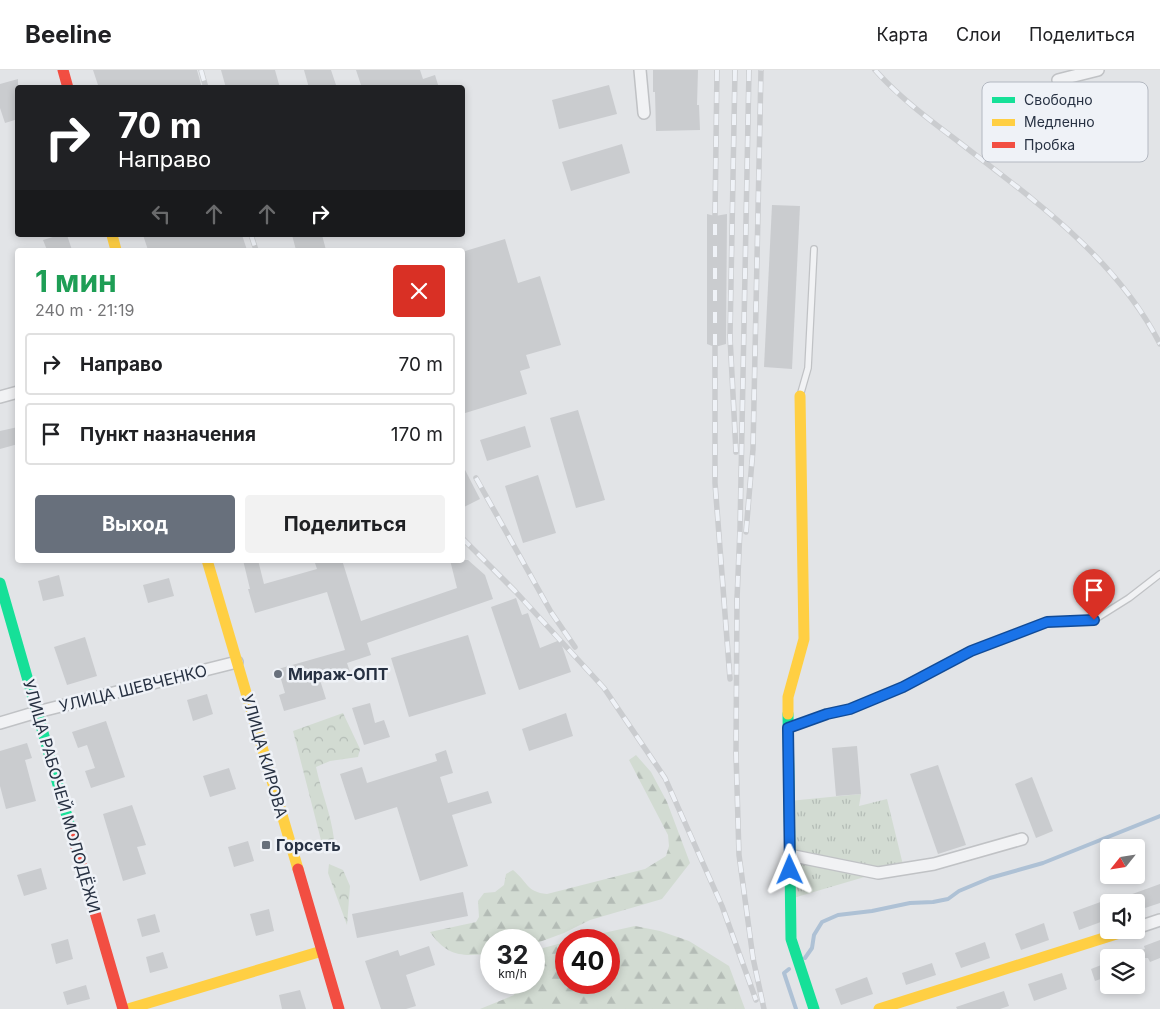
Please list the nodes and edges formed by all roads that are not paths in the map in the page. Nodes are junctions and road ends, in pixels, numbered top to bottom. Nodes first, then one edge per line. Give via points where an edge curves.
1 (63, 70) edge
2 (640, 70) edge
3 (1098, 70) edge
4 (1058, 80) dead end
5 (67, 85) edge
6 (644, 113) dead end
7 (814, 249) dead end
8 (15, 393) edge
9 (800, 396) joint
10 (0, 397) edge
11 (208, 563) edge
12 (1160, 574) edge
13 (0, 583) edge
14 (237, 662) junction
15 (37, 712) junction
16 (0, 722) edge
17 (788, 728) junction
18 (1022, 839) dead end
19 (789, 855) junction
20 (1160, 920) edge
21 (1145, 925) edge
22 (1101, 939) edge
23 (322, 950) junction
24 (123, 1009) edge
25 (128, 1009) edge
26 (339, 1009) edge
27 (814, 1009) edge
28 (879, 1009) edge

1 - 5 street
2 - 6 street
3 - 4 street
7 - 9 lane via 808,368
8 - 10 street
9 - 17 street via 804,639 788,697
11 - 14 street, УЛИЦА КИРОВА
12 - 17 lane via 1094,620 1047,622 971,651 903,687 850,709
13 - 15 street, УЛИЦА РАБОЧЕЙ МОЛОДЁЖИ
14 - 15 street, УЛИЦА ШЕВЧЕНКО
14 - 23 street, УЛИЦА КИРОВА
15 - 16 street, УЛИЦА ШЕВЧЕНКО
15 - 24 street, УЛИЦА РАБОЧЕЙ МОЛОДЁЖИ
17 - 19 street
18 - 19 street via 934,864 878,873
19 - 27 street via 791,939
20 - 21 street
22 - 28 street
23 - 25 street
23 - 26 street, УЛИЦА КИРОВА

